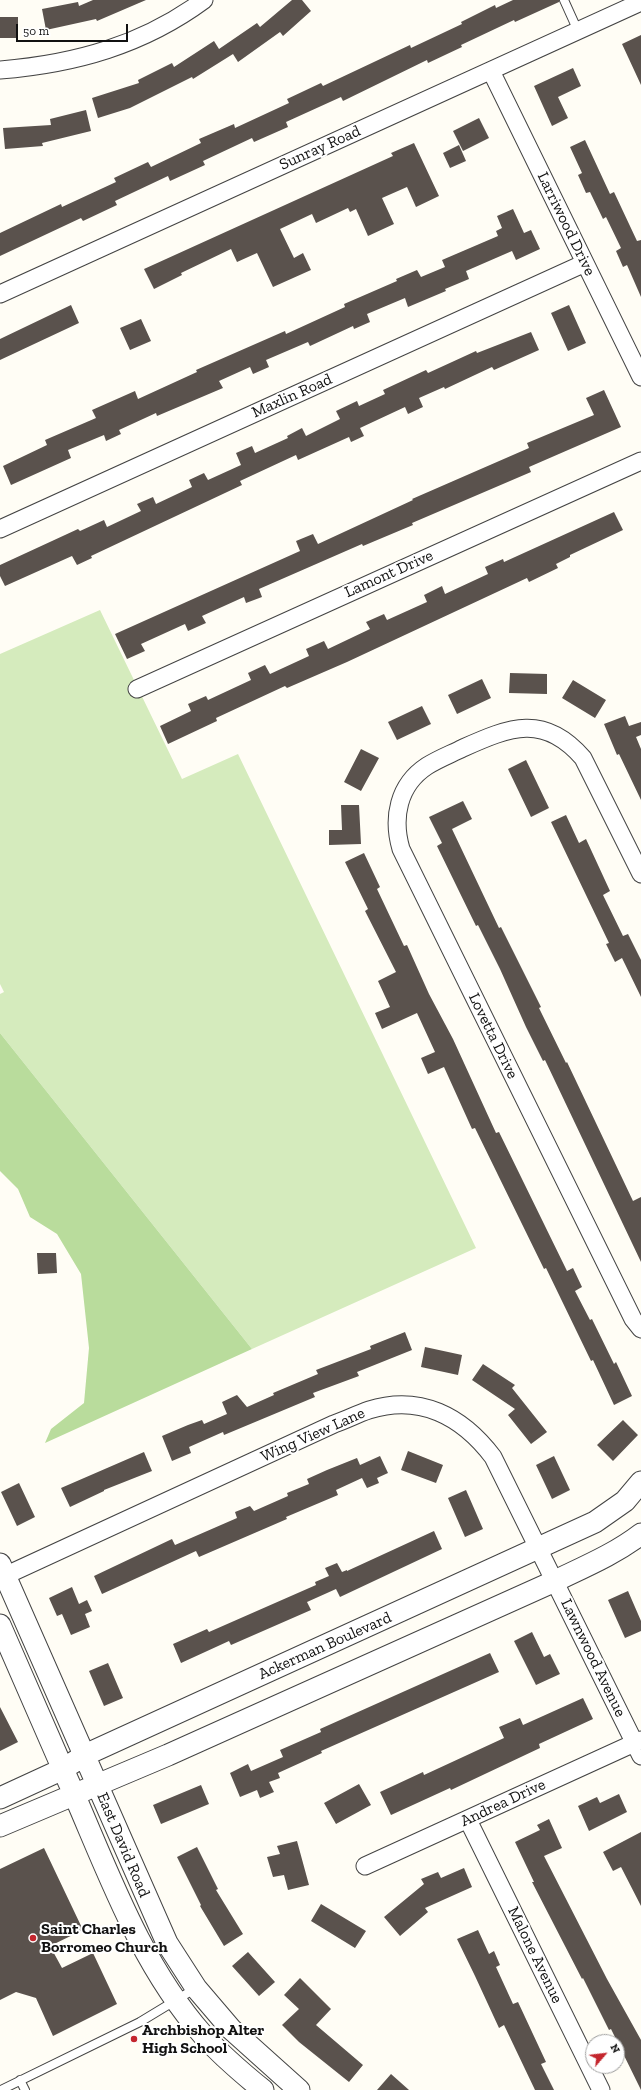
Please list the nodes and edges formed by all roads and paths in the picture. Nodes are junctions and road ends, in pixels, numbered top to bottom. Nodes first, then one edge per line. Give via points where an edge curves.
1 (204, 0) edge
2 (564, 0) edge
3 (641, 2) edge
4 (578, 31) junction
5 (0, 70) edge
6 (491, 71) junction
7 (585, 263) junction
8 (0, 294) edge
9 (641, 377) edge
10 (641, 461) edge
11 (0, 529) edge
12 (137, 689) dead end
13 (641, 874) edge
14 (641, 1329) edge
15 (641, 1482) edge
16 (641, 1534) edge
17 (538, 1549) junction
18 (2, 1572) edge
19 (555, 1581) junction
20 (0, 1625) edge
21 (639, 1746) edge
22 (85, 1755) junction
23 (62, 1769) junction
24 (97, 1784) junction
25 (74, 1793) junction
26 (0, 1798) edge
27 (468, 1820) junction
28 (0, 1826) edge
29 (365, 1866) dead end
30 (196, 1988) junction
31 (177, 2001) junction
32 (20, 2080) junction
33 (1, 2090) edge
34 (25, 2090) edge
35 (263, 2090) edge
36 (299, 2090) edge
37 (601, 2090) edge

1 - 5 street via 171,23 114,49 76,60
2 - 4 lane
3 - 4 street, Sunray Road
4 - 6 street, Sunray Road
6 - 7 street, Larriwood Drive
6 - 8 street, Sunray Road
7 - 9 street, Larriwood Drive
7 - 11 street, Maxlin Road
10 - 12 street, Lamont Drive
13 - 14 street, Lovetta Drive via 583,758 559,736 543,730 510,729 427,766 414,776 398,806 396,821 401,850 633,1319
15 - 17 street, Ackerman Boulevard via 625,1501 595,1522
16 - 19 street via 630,1543
17 - 18 street, Wing View Lane via 493,1457 479,1439 449,1416 407,1405 369,1410 334,1424
17 - 19 street, Wing View Lane
17 - 22 street, Ackerman Boulevard
18 - 22 street, East David Road
19 - 21 street, Lawnwood Avenue
19 - 24 street via 168,1755
20 - 23 street, East David Road
21 - 27 street, Andrea Drive
22 - 23 street, Ackerman Boulevard
22 - 24 street, East David Road
23 - 25 street, East David Road
23 - 26 street, Ackerman Boulevard
24 - 25 street
24 - 30 street, East David Road via 167,1942
25 - 28 street
25 - 31 street, East David Road via 123,1907 149,1958
27 - 29 street, Andrea Drive
27 - 37 street, Malone Avenue
30 - 31 lane
30 - 36 street, East David Road via 231,2030
31 - 32 lane via 140,2022
31 - 35 street, East David Road via 203,2035 236,2068
32 - 33 lane
32 - 34 lane

